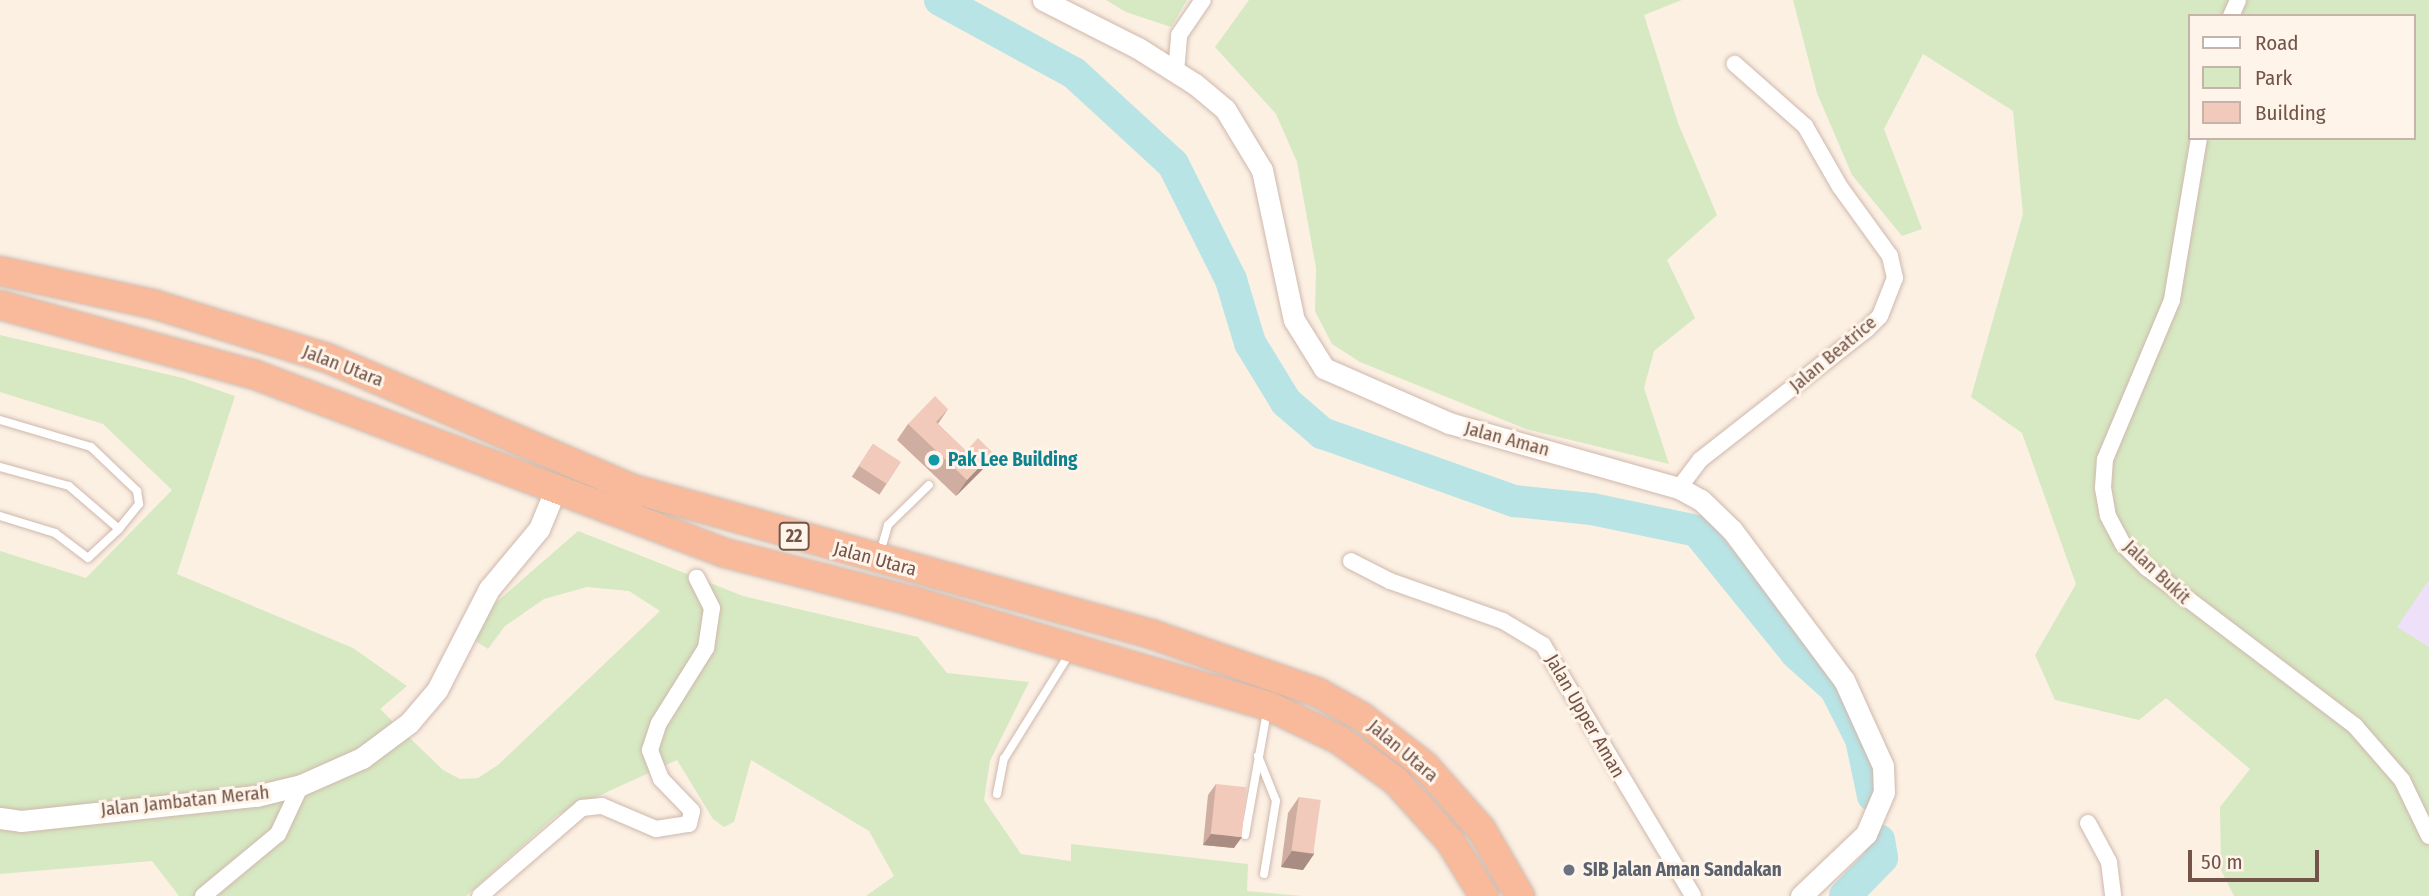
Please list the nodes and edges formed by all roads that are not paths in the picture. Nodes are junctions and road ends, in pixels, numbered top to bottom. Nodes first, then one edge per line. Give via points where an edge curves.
1 (1043, 0) edge
2 (1203, 0) edge
3 (1735, 64) dead end
4 (1176, 72) junction
5 (2199, 140) edge
6 (0, 271) edge
7 (0, 305) edge
8 (0, 421) edge
9 (0, 467) edge
10 (929, 485) dead end
11 (556, 488) junction
12 (1679, 488) junction
13 (0, 516) edge
14 (119, 529) junction
15 (878, 559) junction
16 (1351, 561) dead end
17 (696, 578) dead end
18 (1073, 648) junction
19 (1269, 706) junction
20 (1258, 756) junction
21 (301, 785) junction
22 (997, 794) dead end
23 (0, 818) edge
24 (2088, 823) dead end
25 (1245, 835) edge
26 (2429, 836) edge
27 (1264, 874) dead end
28 (203, 896) edge
29 (480, 896) edge
30 (1484, 896) edge
31 (1520, 896) edge
32 (1693, 896) edge
33 (1801, 896) edge
34 (2113, 896) edge

1 - 4 street, Jalan Aman
2 - 4 street via 1179,35
3 - 12 street, Jalan Beatrice via 1805,126 1840,187 1890,256 1895,278 1880,316 1867,330 1700,460
4 - 12 street, Jalan Aman via 1225,109 1246,138 1270,198 1294,320 1324,368 1450,423
5 - 26 street, Jalan Bukit via 2172,300 2105,459 2103,488 2108,516 2123,544 2147,568 2355,726 2402,780
6 - 15 highway, Jalan Utara / 22 via 153,304 327,358 634,489
7 - 11 highway, Jalan Utara / 22 via 253,374
8 - 14 lane via 98,451 140,498
9 - 14 lane via 69,486
10 - 15 lane via 888,525
11 - 18 highway, Jalan Utara / 22 via 725,553
11 - 21 street, Jalan Jambatan Merah via 539,529 489,589 428,702 382,745 340,770
12 - 33 street, Jalan Aman via 1701,500 1732,530 1844,680 1883,766 1884,792 1866,834
13 - 14 lane via 55,533 88,558
15 - 31 highway, Jalan Utara / 22 via 1151,634 1317,692 1362,717 1425,766 1481,829
16 - 32 street, Jalan Upper Aman via 1390,581 1503,621 1543,645
17 - 29 street via 712,608 706,648 659,723 650,750 661,779 692,811 689,824 656,830 602,806 582,808
18 - 19 highway, Jalan Utara / 22
18 - 22 lane via 1004,759
19 - 20 lane
19 - 30 highway, Jalan Utara / 22 via 1338,739 1404,789 1450,841
20 - 25 lane
20 - 27 lane via 1276,801
21 - 23 street, Jalan Jambatan Merah via 208,802 100,809 21,821
21 - 28 street via 278,834
24 - 34 street via 2109,862

